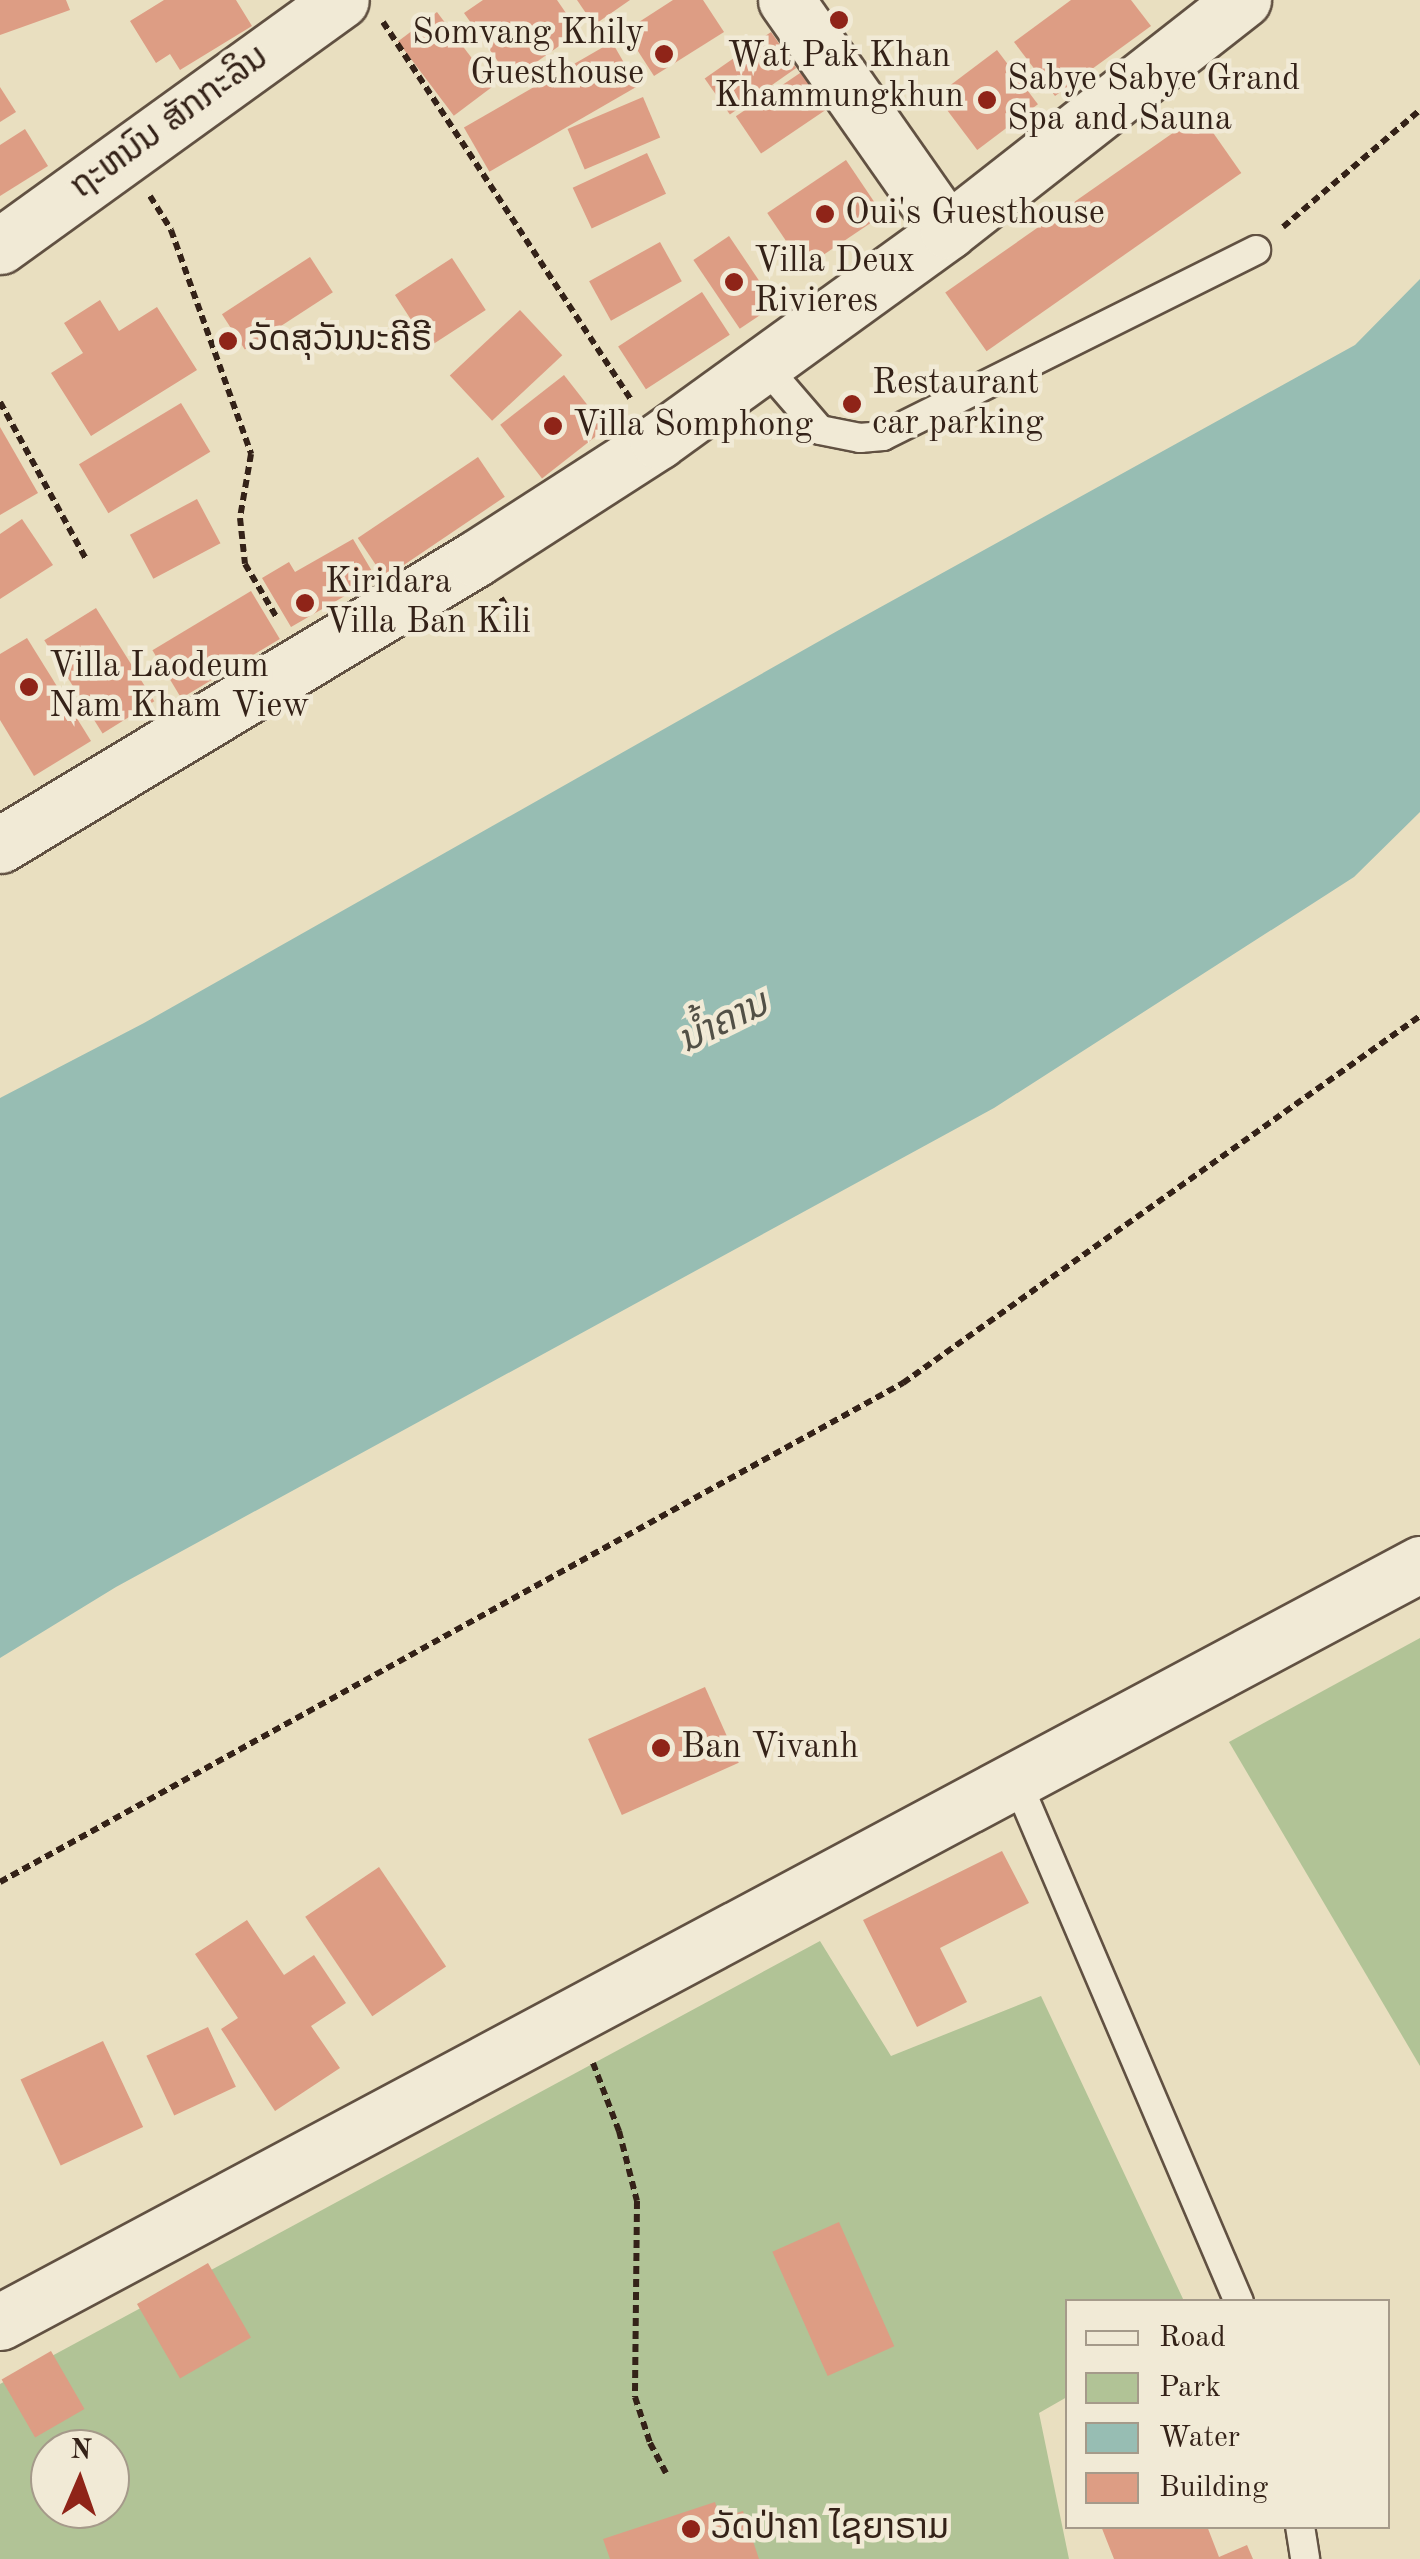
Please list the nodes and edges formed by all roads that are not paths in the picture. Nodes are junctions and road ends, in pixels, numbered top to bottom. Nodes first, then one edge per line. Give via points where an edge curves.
1 (786, 0) edge
2 (1244, 0) edge
3 (360, 8) edge
4 (948, 231) junction
5 (0, 246) edge
6 (1256, 250) road end
7 (764, 364) junction
8 (0, 845) edge
9 (1420, 1564) edge
10 (1017, 1782) junction
11 (1238, 2299) edge
12 (0, 2322) edge
13 (1300, 2529) edge
14 (1305, 2559) edge

1 - 4 street
2 - 4 street
3 - 5 street, ຖະຫນົນ ສັກກະລິນ via 125,155
4 - 7 street
6 - 7 lane via 883,436 820,430
7 - 8 street via 658,442
9 - 10 street
10 - 11 lane
10 - 12 street
13 - 14 lane

